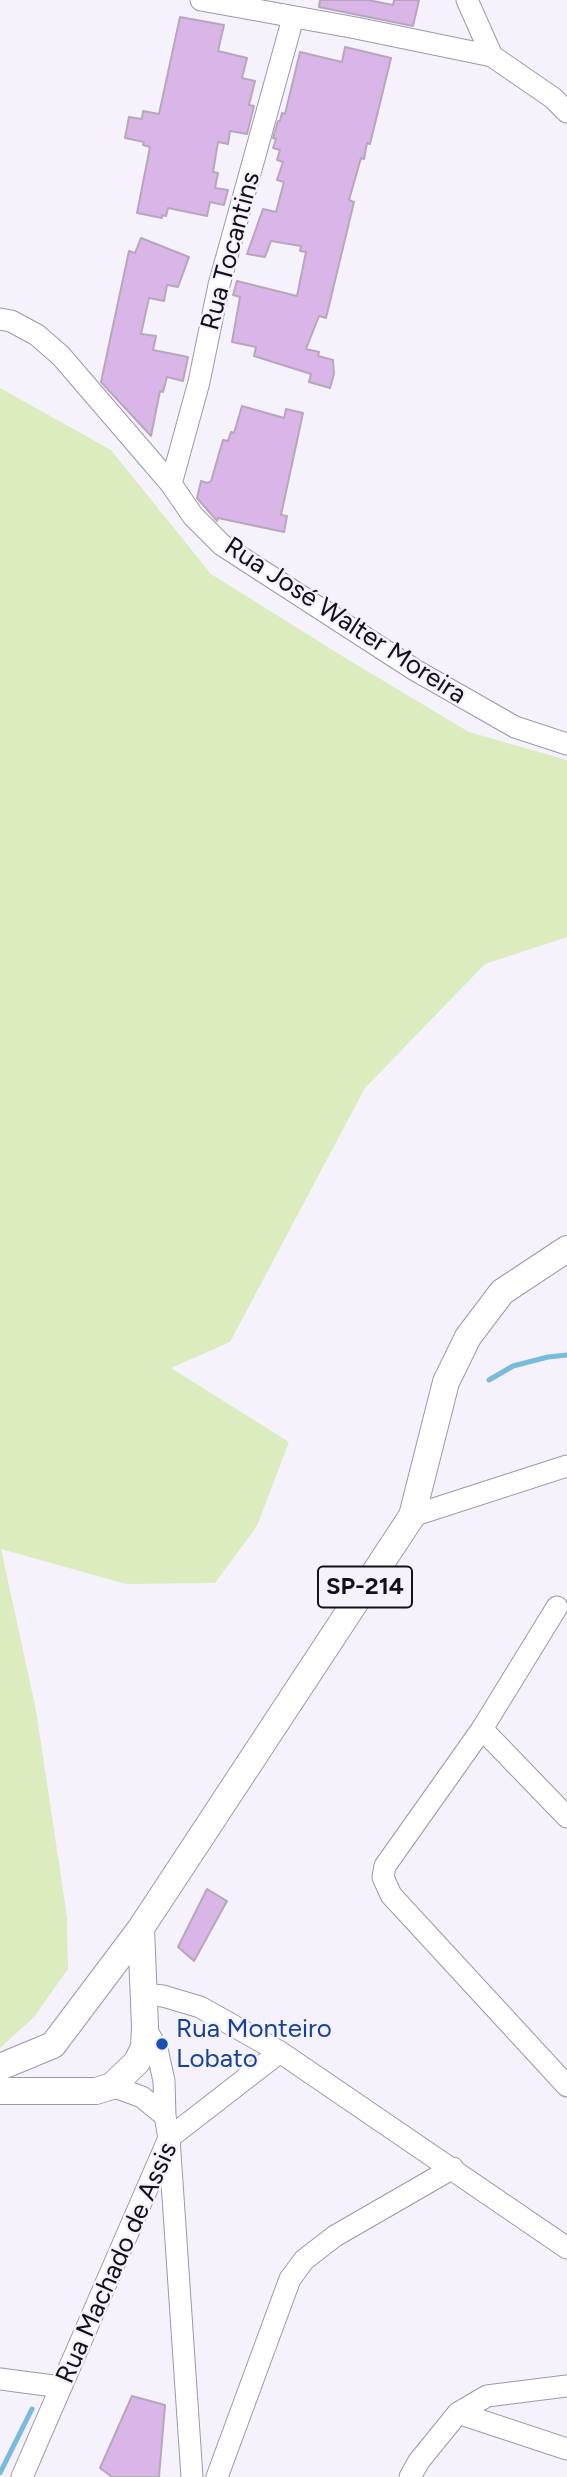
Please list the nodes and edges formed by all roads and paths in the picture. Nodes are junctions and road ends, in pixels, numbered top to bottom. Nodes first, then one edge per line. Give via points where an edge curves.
1 (201, 0) edge
2 (467, 0) edge
3 (293, 18) junction
4 (492, 57) junction
5 (567, 112) edge
6 (0, 319) edge
7 (171, 484) junction
8 (567, 744) edge
9 (567, 1250) edge
10 (567, 1466) edge
11 (412, 1516) junction
12 (556, 1607) dead end
13 (482, 1729) junction
14 (567, 1817) edge
15 (141, 1928) junction
16 (95, 1991) junction
17 (142, 1994) junction
18 (145, 2027) junction
19 (54, 2045) junction
20 (280, 2052) junction
21 (0, 2067) edge
22 (567, 2086) edge
23 (104, 2089) junction
24 (0, 2091) edge
25 (164, 2116) junction
26 (169, 2138) junction
27 (453, 2168) junction
28 (567, 2248) edge
29 (0, 2379) edge
30 (567, 2386) edge
31 (61, 2387) junction
32 (458, 2413) junction
33 (567, 2449) edge
34 (22, 2477) edge
35 (192, 2477) edge
36 (217, 2477) edge
37 (410, 2477) edge

1 - 3 street
2 - 4 street
3 - 4 street
3 - 7 street, Rua Tocantins via 219,285
4 - 5 street
6 - 7 street, Rua José Walter Moreira via 37,335 61,356
7 - 8 street, Rua José Walter Moreira via 193,516 222,545 260,571 415,670 515,727
9 - 11 main road, SP-214 via 502,1292 468,1337 446,1382
10 - 11 street
11 - 15 main road, SP-214
12 - 13 street
13 - 14 street
13 - 22 street via 386,1866 383,1877 391,1895
15 - 16 main road, SP-214
15 - 17 main road
16 - 17 main road
16 - 19 main road, SP-214
17 - 18 main road
17 - 20 street via 200,2007
18 - 23 main road via 144,2048 137,2062
18 - 25 street via 162,2063
19 - 21 main road
19 - 23 main road via 57,2074 65,2083 77,2089
20 - 26 street, Rua Machado de Assis
20 - 27 street
23 - 24 main road
23 - 25 street via 142,2096
25 - 26 street
26 - 31 street, Rua Machado de Assis
26 - 35 street
27 - 28 street
27 - 36 street via 335,2236 304,2260 290,2280
29 - 31 street
30 - 32 street via 487,2396
31 - 34 street, Rua Machado de Assis
32 - 33 street
32 - 37 street

